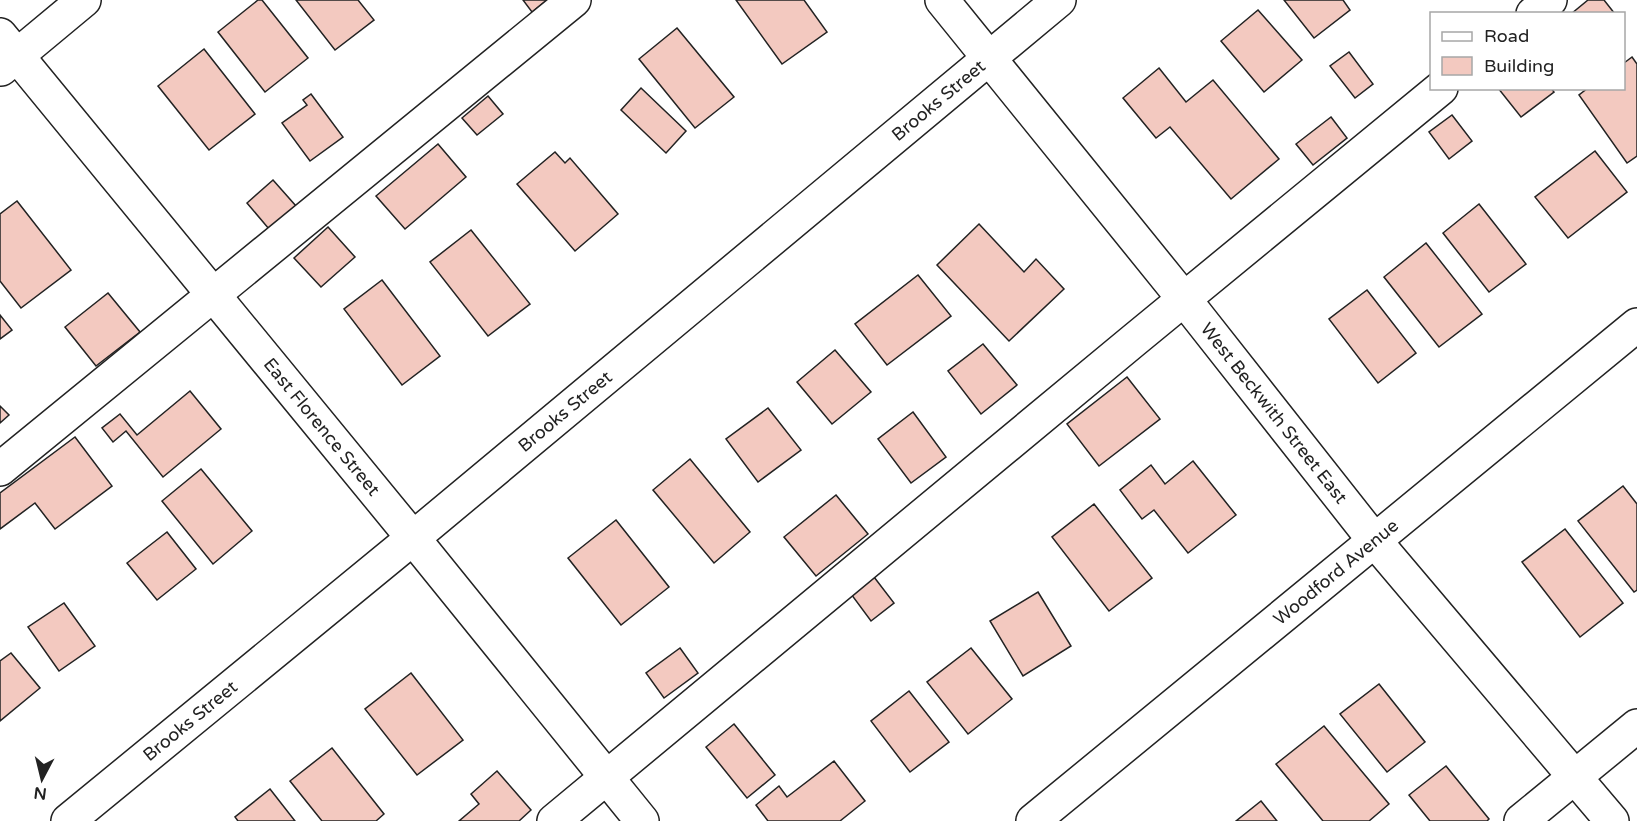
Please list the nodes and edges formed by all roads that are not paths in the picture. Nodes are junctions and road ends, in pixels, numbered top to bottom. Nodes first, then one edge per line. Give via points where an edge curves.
1 (84, 0) edge
2 (574, 0) edge
3 (942, 0) edge
4 (1059, 0) edge
5 (1550, 0) edge
6 (1535, 12) edge
7 (6, 54) edge
8 (989, 58) junction
9 (1439, 90) edge
10 (213, 294) junction
11 (1184, 298) junction
12 (1637, 325) edge
13 (0, 469) edge
14 (413, 538) junction
15 (1374, 540) junction
16 (1637, 726) edge
17 (607, 777) junction
18 (1575, 777) junction
19 (68, 821) edge
20 (554, 821) edge
21 (642, 821) edge
22 (1034, 821) edge
23 (1521, 821) edge
24 (1612, 821) edge

1 - 7 main road
2 - 10 main road
3 - 8 main road, West Beckwith Street East
4 - 8 main road, Brooks Street
5 - 6 main road
7 - 10 main road, East Florence Street
8 - 11 main road, West Beckwith Street East
8 - 14 main road, Brooks Street
9 - 11 main road
10 - 13 main road
10 - 14 main road, East Florence Street
11 - 15 main road, West Beckwith Street East
11 - 17 main road
12 - 15 main road, Woodford Avenue
14 - 17 main road, East Florence Street
14 - 19 main road, Brooks Street
15 - 18 main road, West Beckwith Street East
15 - 22 main road, Woodford Avenue
16 - 18 main road
17 - 20 main road
17 - 21 main road, East Florence Street
18 - 23 main road
18 - 24 main road, West Beckwith Street East

